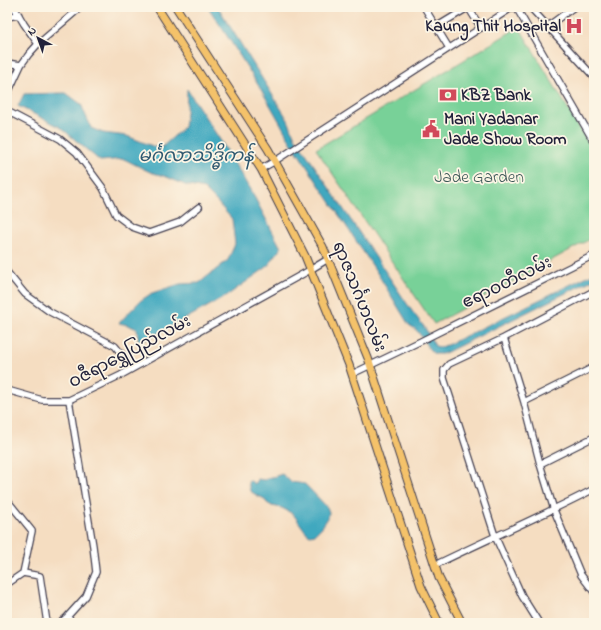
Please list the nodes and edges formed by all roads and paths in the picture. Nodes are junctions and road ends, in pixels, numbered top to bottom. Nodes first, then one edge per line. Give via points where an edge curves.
1 (14, 7) edge
2 (81, 7) edge
3 (157, 7) edge
4 (176, 7) edge
5 (424, 7) edge
6 (469, 7) edge
7 (514, 7) edge
8 (530, 7) edge
9 (574, 7) edge
10 (19, 15) junction
11 (7, 17) edge
12 (548, 26) junction
13 (436, 27) junction
14 (481, 28) junction
15 (38, 44) junction
16 (449, 48) junction
17 (7, 63) edge
18 (21, 65) junction
19 (594, 77) edge
20 (7, 95) edge
21 (7, 111) edge
22 (594, 142) edge
23 (275, 161) junction
24 (261, 168) junction
25 (199, 207) dead end
26 (594, 255) edge
27 (328, 259) junction
28 (310, 270) junction
29 (7, 272) edge
30 (594, 291) edge
31 (504, 338) junction
32 (370, 366) junction
33 (594, 367) edge
34 (133, 368) junction
35 (352, 374) junction
36 (7, 390) edge
37 (69, 400) junction
38 (524, 402) junction
39 (594, 437) edge
40 (540, 464) junction
41 (594, 489) edge
42 (7, 500) edge
43 (554, 510) junction
44 (495, 536) junction
45 (435, 565) junction
46 (23, 573) junction
47 (7, 584) edge
48 (594, 592) edge
49 (68, 617) junction
50 (47, 623) edge
51 (60, 623) edge
52 (74, 623) edge
53 (439, 623) edge
54 (462, 623) edge
55 (539, 623) edge

1 - 10 street
2 - 15 street
3 - 24 main road, ရာဇသင်္ဂဟလမ်း
4 - 23 main road, ရာဇသင်္ဂဟလမ်း
5 - 13 street
6 - 13 street
6 - 14 street
7 - 14 street
7 - 22 street
8 - 12 street
9 - 12 street
10 - 11 street
10 - 15 street
12 - 19 street
13 - 16 street
14 - 16 street
15 - 18 street
16 - 23 street
17 - 18 street
18 - 20 street
21 - 25 street via 60,139 77,153 103,188 116,215 132,228 149,233 180,222
23 - 24 street
23 - 27 main road, ရာဇသင်္ဂဟလမ်း
24 - 28 main road, ရာဇသင်္ဂဟလမ်း
26 - 32 street, ဧရာဝတီလမ်း
27 - 28 street, ဝဇီရာရွှေပြည်လမ်း
27 - 32 main road, ရာဇသင်္ဂဟလမ်း
28 - 34 street, ဝဇီရာရွှေပြည်လမ်း
28 - 35 main road, ရာဇသင်္ဂဟလမ်း
29 - 34 street via 24,294 50,312 115,346
30 - 31 street
31 - 38 street
31 - 44 street via 449,364 444,370 444,378
32 - 35 street
32 - 45 main road, ရာဇသင်္ဂဟလမ်း
33 - 38 street
34 - 37 street, ဝဇီရာရွှေပြည်လမ်း
35 - 53 main road, ရာဇသင်္ဂဟလမ်း via 420,586
36 - 37 street via 42,400
37 - 49 street, ဝဇီရာရွှေပြည်လမ်း via 96,572 86,596
38 - 40 street
39 - 40 street
40 - 43 street
41 - 43 street
42 - 46 street via 32,531
43 - 44 street
43 - 48 street via 582,575
44 - 45 street
44 - 55 street via 522,596
45 - 54 main road, ရာဇသင်္ဂဟလမ်း
46 - 47 street
46 - 50 street via 40,576
49 - 51 street, ဝဇီရာရွှေပြည်လမ်း
49 - 52 street

